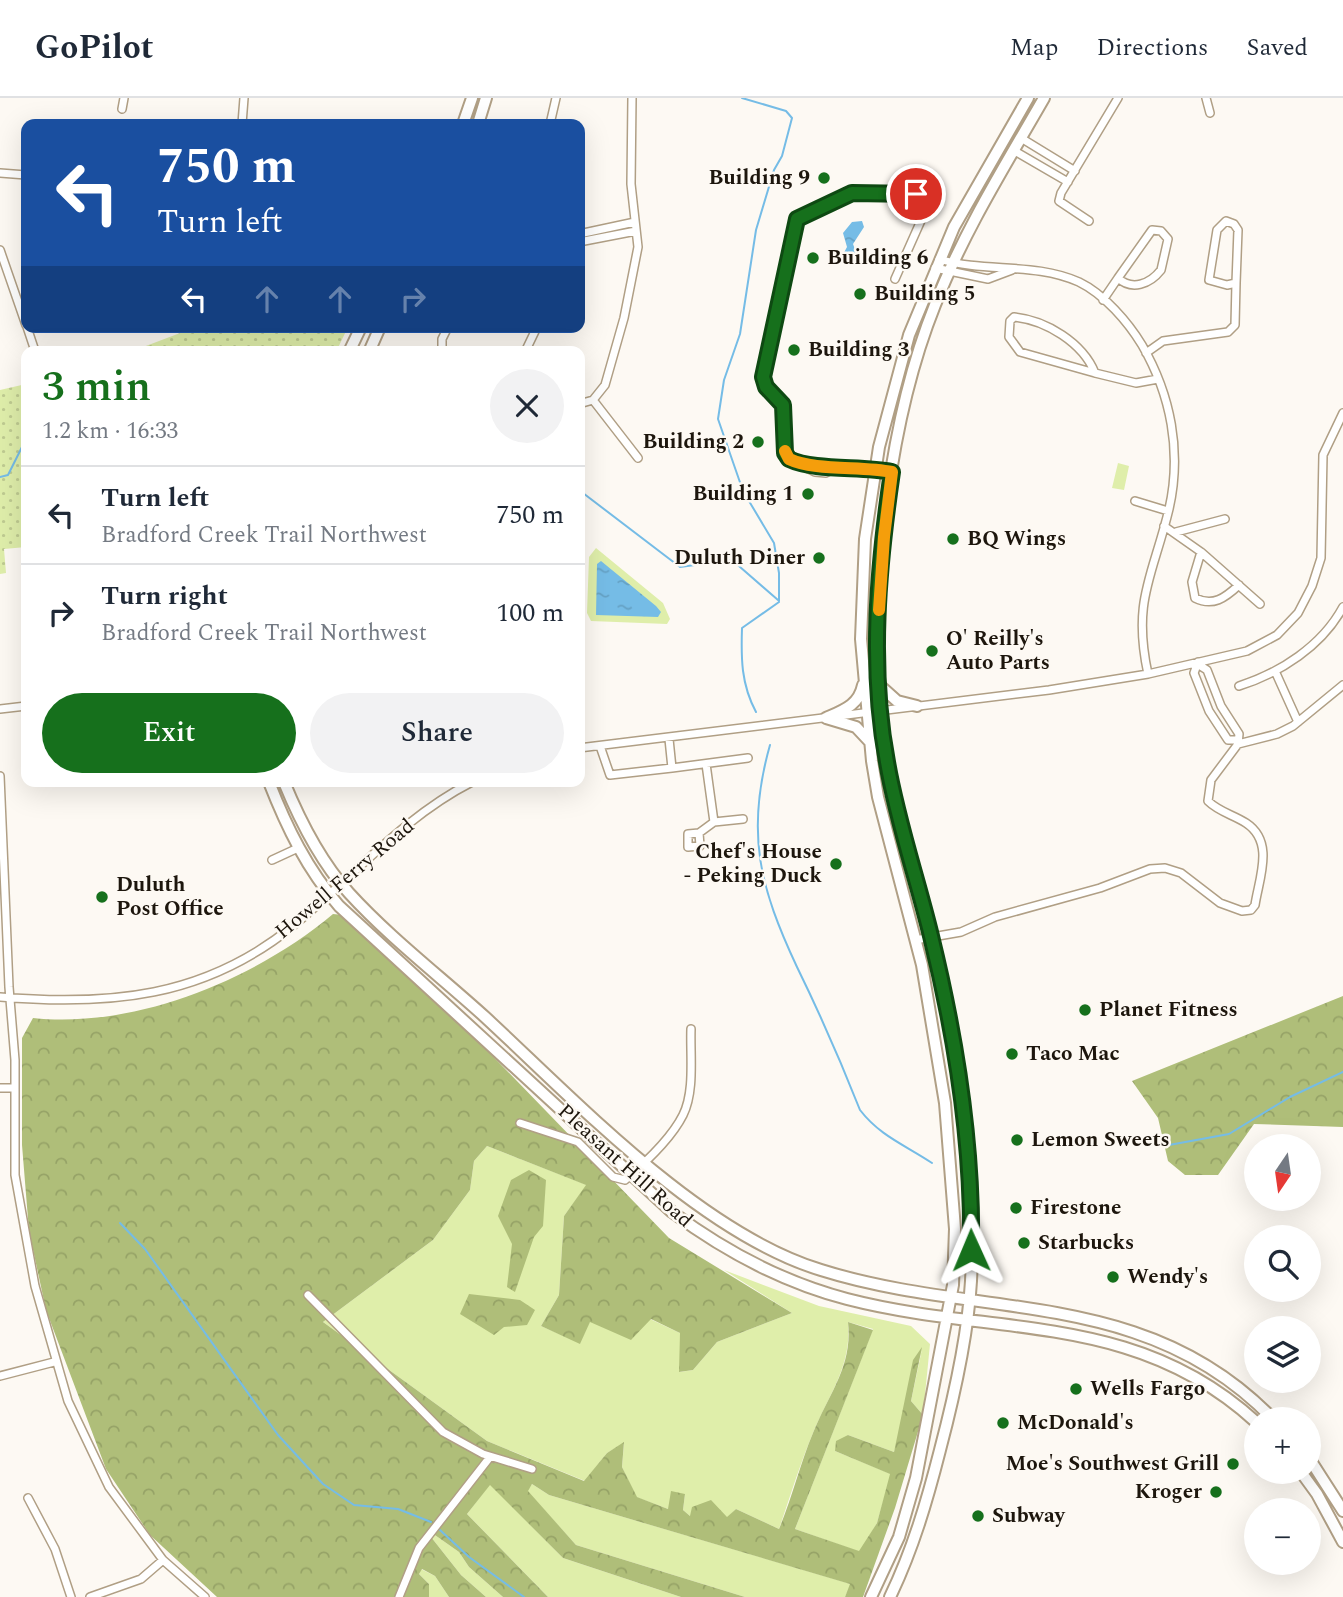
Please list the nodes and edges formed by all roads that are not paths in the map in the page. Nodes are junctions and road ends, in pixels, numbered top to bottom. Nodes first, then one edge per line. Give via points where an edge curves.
1 (124, 98) edge
2 (244, 98) edge
3 (472, 98) edge
4 (486, 98) edge
5 (555, 98) edge
6 (632, 98) edge
7 (1028, 98) edge
8 (1044, 98) edge
9 (1118, 98) edge
10 (1206, 98) edge
11 (122, 109) dead end
12 (1210, 113) dead end
13 (242, 119) edge
14 (465, 119) edge
15 (480, 119) edge
16 (551, 119) edge
17 (1021, 138) junction
18 (1013, 150) junction
19 (1075, 171) junction
20 (0, 173) edge
21 (21, 175) edge
22 (1068, 182) junction
23 (1089, 221) dead end
24 (635, 227) junction
25 (585, 233) edge
26 (585, 240) edge
27 (0, 250) edge
28 (937, 264) junction
29 (951, 268) junction
30 (1118, 278) junction
31 (895, 279) dead end
32 (1236, 283) junction
33 (1103, 300) junction
34 (21, 309) edge
35 (1146, 353) junction
36 (1095, 373) junction
37 (1158, 379) junction
38 (593, 400) junction
39 (585, 402) edge
40 (1343, 413) edge
41 (638, 458) dead end
42 (875, 469) junction
43 (892, 472) junction
44 (1135, 501) dead end
45 (1168, 511) junction
46 (1225, 519) dead end
47 (1164, 526) junction
48 (1176, 532) junction
49 (1201, 552) junction
50 (1239, 585) junction
51 (1260, 604) dead end
52 (1343, 607) edge
53 (1198, 663) junction
54 (1275, 671) junction
55 (1148, 674) junction
56 (864, 679) junction
57 (878, 684) junction
58 (1343, 684) edge
59 (1238, 686) dead end
60 (1216, 694) junction
61 (1204, 700) junction
62 (917, 706) junction
63 (21, 707) edge
64 (0, 709) edge
65 (880, 712) junction
66 (867, 714) junction
67 (826, 718) junction
68 (1298, 722) junction
69 (668, 739) junction
70 (1237, 742) junction
71 (870, 743) junction
72 (600, 746) junction
73 (585, 747) edge
74 (748, 758) dead end
75 (706, 764) junction
76 (673, 768) junction
77 (0, 776) edge
78 (271, 787) edge
79 (286, 787) edge
80 (464, 787) edge
81 (743, 819) dead end
82 (714, 822) junction
83 (699, 833) dead end
84 (298, 848) junction
85 (272, 860) dead end
86 (341, 883) junction
87 (329, 894) junction
88 (931, 937) junction
89 (915, 940) junction
90 (0, 998) edge
91 (9, 998) junction
92 (691, 1029) dead end
93 (0, 1088) edge
94 (15, 1088) junction
95 (520, 1123) dead end
96 (644, 1161) junction
97 (632, 1174) junction
98 (309, 1295) dead end
99 (951, 1296) junction
100 (969, 1299) junction
101 (946, 1317) junction
102 (965, 1320) junction
103 (54, 1362) junction
104 (0, 1376) edge
105 (1259, 1407) edge
106 (1244, 1413) edge
107 (490, 1457) junction
108 (532, 1469) dead end
109 (1321, 1477) edge
110 (1310, 1484) edge
111 (27, 1498) dead end
112 (1343, 1511) edge
113 (1343, 1542) edge
114 (163, 1560) junction
115 (114, 1594) edge
116 (71, 1597) edge
117 (90, 1597) edge
118 (205, 1597) edge
119 (399, 1597) edge
120 (872, 1597) edge
121 (890, 1597) edge

1 - 11 street
2 - 13 street
3 - 14 highway
4 - 15 highway
5 - 16 street
6 - 24 street
7 - 28 highway via 979,179
8 - 17 highway
9 - 19 street
10 - 12 street
17 - 18 highway
17 - 19 street
18 - 22 street
18 - 29 highway
19 - 22 street
20 - 21 street
22 - 23 street via 1059,201
24 - 25 street
24 - 26 street
24 - 38 street via 638,247 624,318 607,377
27 - 34 street
28 - 29 street
28 - 42 highway via 897,374
29 - 33 street via 988,279 1029,268 1054,273 1082,284
29 - 43 highway via 921,349
30 - 30 street via 1152,230 1166,234 1163,262 1156,276 1133,286
30 - 33 street
31 - 42 street via 931,198 852,193 797,219 763,377 783,405 786,457 815,472
32 - 32 street via 1237,230 1226,221 1217,229 1209,280
32 - 35 street via 1235,325 1228,332 1163,341
33 - 35 street
35 - 37 street
36 - 36 street via 1020,352 1010,341 1010,321 1014,317 1028,319 1059,333 1084,355
36 - 37 street via 1136,383
37 - 45 street via 1172,421
38 - 39 street
38 - 41 street
40 - 53 street via 1323,455 1321,558 1298,613 1278,635 1247,652
42 - 43 street
42 - 56 highway via 861,595
43 - 57 highway via 880,583
44 - 45 street
45 - 47 street
46 - 48 street
47 - 48 street
47 - 55 street via 1147,576 1141,623
48 - 49 street
49 - 50 street
49 - 50 street via 1192,582 1195,598 1216,602
50 - 51 street
52 - 54 street via 1317,641
53 - 55 street
53 - 60 street via 1208,670
53 - 61 street via 1194,673
54 - 59 street
54 - 68 street
55 - 62 street
56 - 66 highway
56 - 67 highway via 856,702
57 - 62 highway via 897,701
57 - 65 highway
58 - 68 street
60 - 61 street
60 - 70 street via 1239,734
61 - 70 street via 1228,740
62 - 65 street
63 - 64 street
65 - 66 street
65 - 88 highway via 895,800
66 - 67 street
66 - 71 highway
67 - 69 street
67 - 71 highway via 856,727
68 - 70 street via 1277,734
69 - 72 street
69 - 76 street
70 - 88 street via 1211,780 1208,801 1249,825 1262,845 1264,860 1251,910 1220,903 1181,873 1150,869 961,932
71 - 89 highway via 878,797
72 - 73 street
72 - 76 street via 610,775
74 - 75 street
75 - 76 street
75 - 82 street
77 - 91 street
78 - 84 highway, Pleasant Hill Road
79 - 86 highway, Pleasant Hill Road via 301,823
80 - 86 street, Howell Ferry Road via 420,815
81 - 82 street
82 - 83 street
84 - 85 street
84 - 87 highway, Pleasant Hill Road
86 - 87 street, Howell Ferry Road
86 - 96 highway, Pleasant Hill Road
87 - 91 street, Howell Ferry Road via 293,926 225,968 148,995 79,1002
87 - 97 highway, Pleasant Hill Road
88 - 89 street
88 - 100 highway via 965,1129 972,1231
89 - 99 highway via 953,1177
90 - 91 street, Howell Ferry Road
91 - 94 street
92 - 96 street via 689,1091 683,1115
93 - 94 street
94 - 103 street via 18,1202
95 - 97 street via 578,1142 620,1180
96 - 97 street
96 - 99 highway, Pleasant Hill Road via 711,1216 783,1256 857,1280
97 - 101 highway, Pleasant Hill Road via 672,1212 743,1260 840,1297
98 - 107 street via 443,1432
99 - 100 highway, Pleasant Hill Road
99 - 101 highway
100 - 102 highway
100 - 105 highway, Pleasant Hill Road via 1069,1314 1158,1340 1228,1380
101 - 102 highway, Pleasant Hill Road
101 - 120 highway via 916,1478 895,1548
102 - 106 highway, Pleasant Hill Road via 1068,1332 1146,1354 1196,1376
102 - 121 highway via 953,1397 930,1489 909,1556
103 - 104 street
103 - 114 street via 81,1433 109,1488
107 - 108 street
107 - 119 street via 419,1548
109 - 112 highway
110 - 113 highway
111 - 116 street via 55,1549
114 - 115 street
114 - 118 street
115 - 117 street

